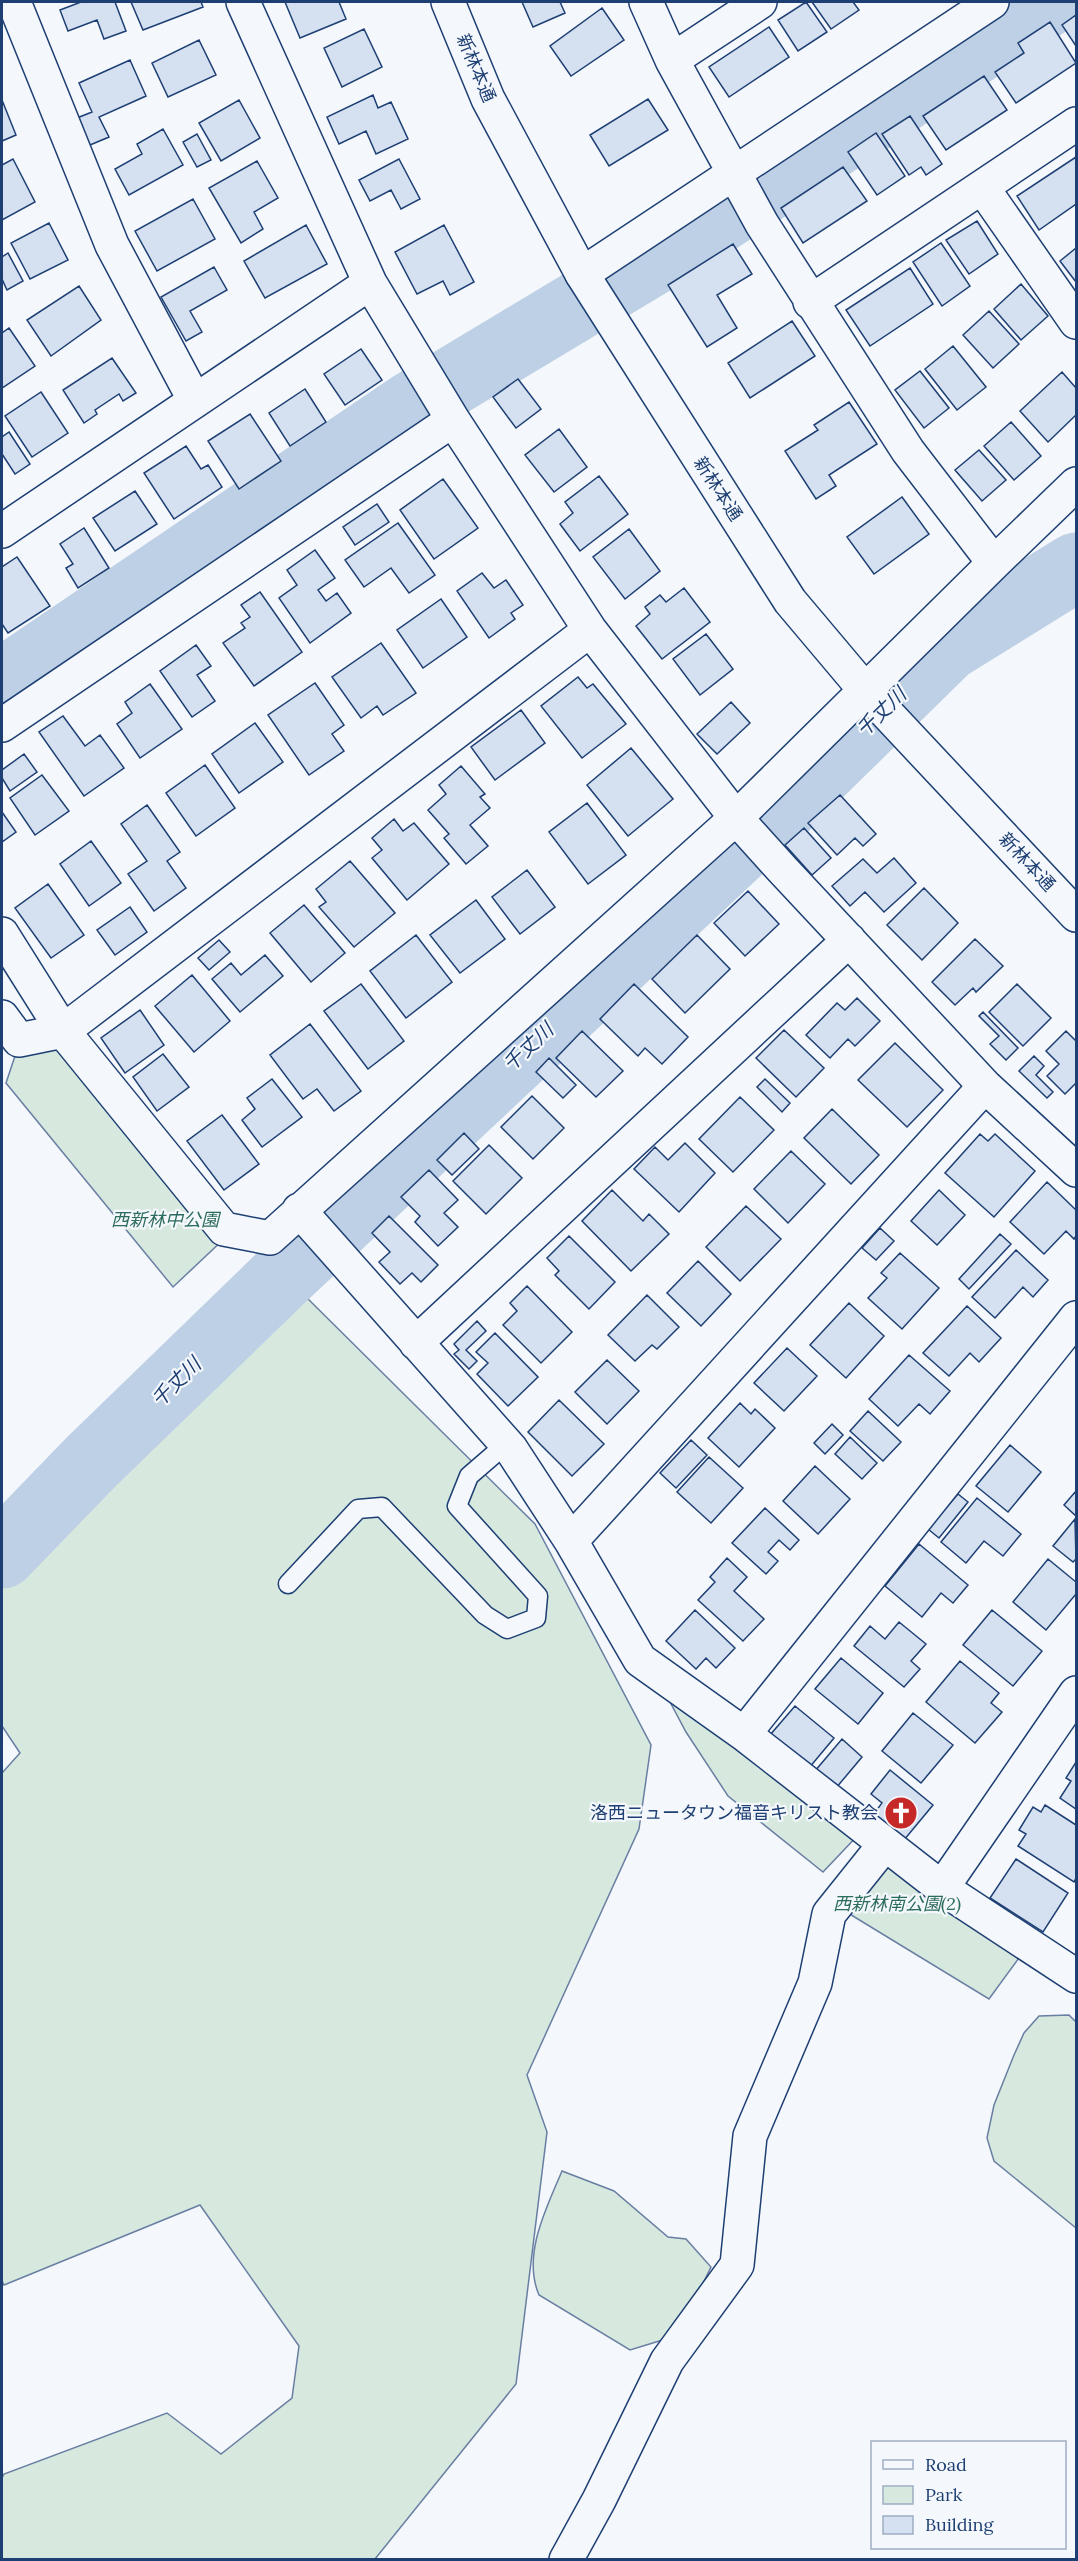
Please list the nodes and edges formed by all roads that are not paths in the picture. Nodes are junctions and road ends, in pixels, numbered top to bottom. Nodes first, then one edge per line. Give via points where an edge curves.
1 (14, 2) edge
2 (243, 2) edge
3 (448, 2) edge
4 (646, 2) edge
5 (760, 2) edge
6 (992, 2) edge
7 (672, 60) junction
8 (1077, 124) edge
9 (734, 173) junction
10 (982, 187) junction
11 (582, 274) junction
12 (370, 283) junction
13 (810, 302) junction
14 (1077, 322) edge
15 (195, 401) junction
16 (453, 420) junction
17 (1077, 484) edge
18 (2, 529) edge
19 (994, 563) junction
20 (590, 630) junction
21 (866, 690) junction
22 (2, 726) edge
23 (736, 818) junction
24 (1077, 915) edge
25 (2, 934) edge
26 (849, 940) junction
27 (2, 1017) edge
28 (63, 1031) junction
29 (985, 1086) junction
30 (1077, 1170) edge
31 (299, 1210) junction
32 (1077, 1318) edge
33 (416, 1343) junction
34 (506, 1444) junction
35 (571, 1541) junction
36 (288, 1584) dead end
37 (1077, 1693) edge
38 (744, 1734) junction
39 (885, 1844) junction
40 (942, 1888) junction
41 (1077, 1976) edge
42 (566, 2559) edge

1 - 15 street via 112,244
2 - 12 street
3 - 11 street, 新林本通 via 488,99
4 - 7 street
5 - 7 street
6 - 9 street
7 - 9 street
8 - 10 street
9 - 11 street
9 - 13 street
10 - 13 street
10 - 14 street
11 - 21 street, 新林本通 via 790,602
12 - 15 street
12 - 16 street
13 - 19 street via 908,451
15 - 18 street
16 - 20 street
16 - 22 street
17 - 19 street
19 - 21 street
20 - 23 street
20 - 28 street
21 - 23 street
21 - 24 street, 新林本通
23 - 26 street
23 - 31 street
25 - 28 street
26 - 29 street
26 - 33 street
27 - 28 street via 20,1040
28 - 31 street via 224,1229 270,1238
29 - 30 street
29 - 35 street
31 - 33 street
32 - 38 street
33 - 34 street
34 - 35 street
34 - 36 lane via 469,1476 457,1506 538,1596 536,1618 507,1629 485,1614 382,1507 358,1509
35 - 38 street via 640,1660
37 - 40 street
38 - 39 street
39 - 40 street
39 - 42 street via 830,1914 815,1983 750,2136 737,2265 667,2361
40 - 41 street

